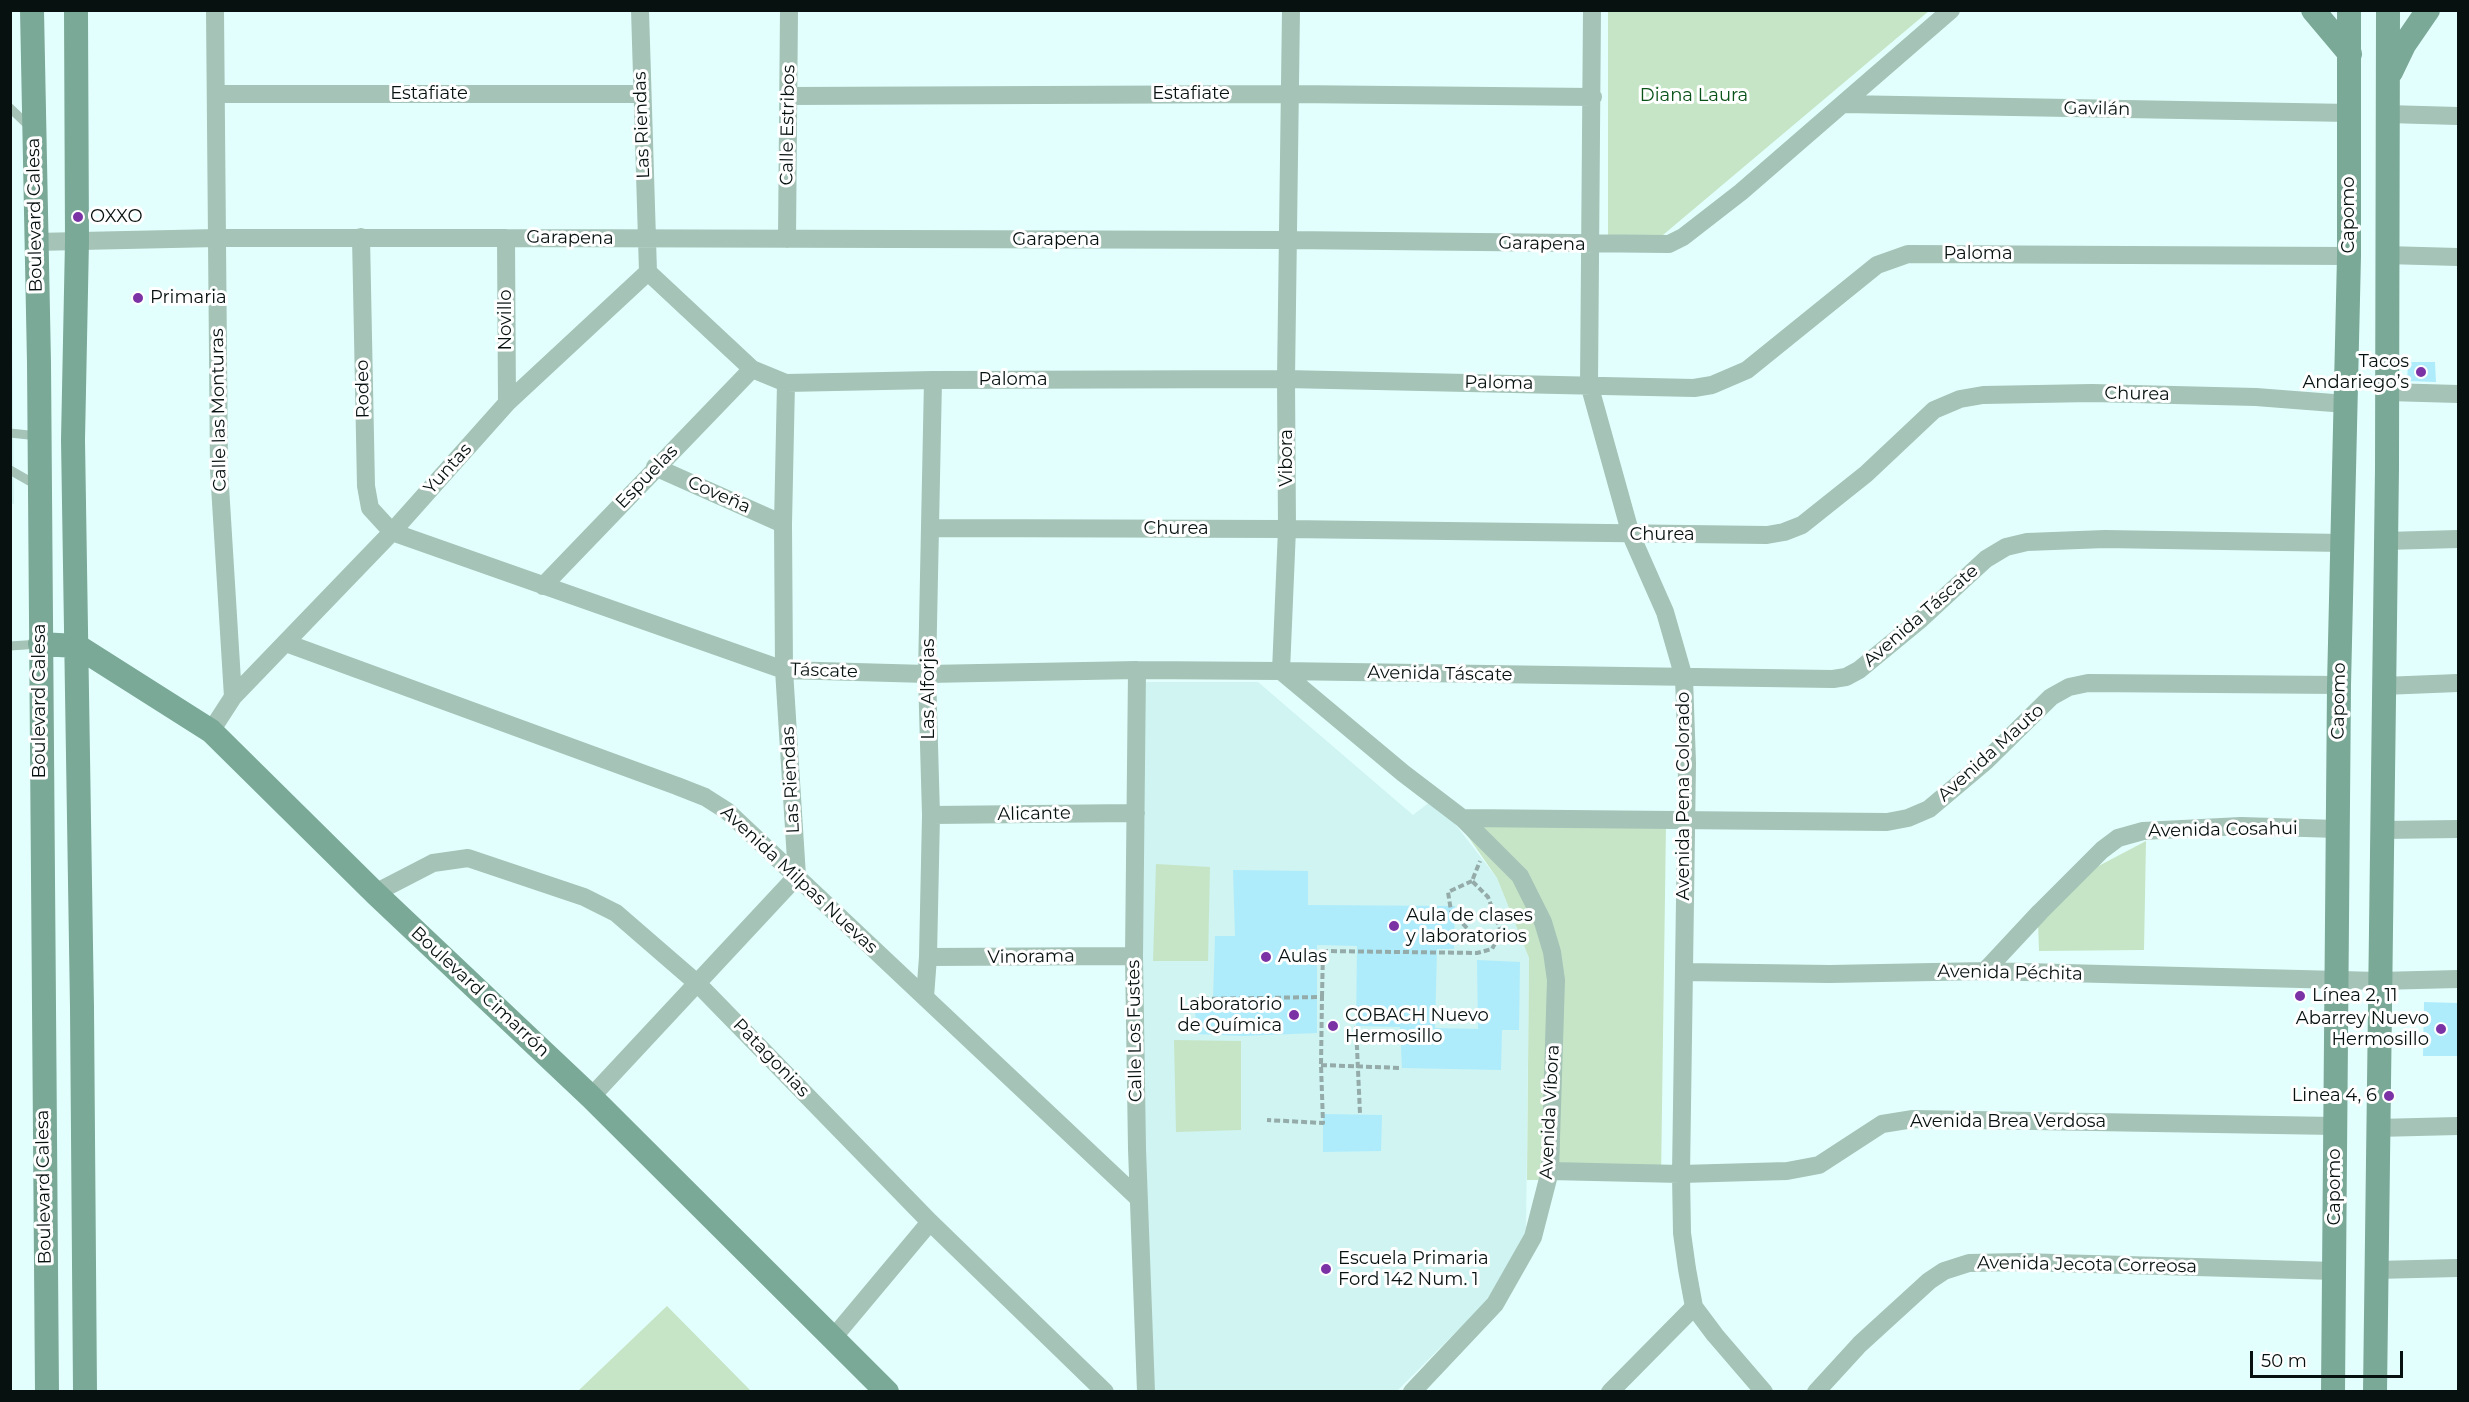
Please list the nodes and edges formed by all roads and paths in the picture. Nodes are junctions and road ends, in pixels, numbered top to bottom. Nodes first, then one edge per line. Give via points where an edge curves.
1 (32, 10) edge
2 (76, 10) edge
3 (215, 10) edge
4 (640, 10) edge
5 (789, 10) edge
6 (1291, 10) edge
7 (1592, 10) edge
8 (1951, 10) edge
9 (2313, 10) edge
10 (2349, 10) edge
11 (2388, 10) edge
12 (2428, 10) edge
13 (2350, 54) junction
14 (2387, 79) junction
15 (216, 94) junction
16 (641, 94) junction
17 (1291, 94) junction
18 (789, 96) junction
19 (1593, 97) junction
20 (1844, 104) junction
21 (10, 108) edge
22 (2350, 113) junction
23 (2387, 114) junction
24 (2458, 116) edge
25 (33, 130) junction
26 (361, 237) junction
27 (216, 238) junction
28 (506, 238) junction
29 (646, 239) junction
30 (787, 239) junction
31 (1289, 240) junction
32 (77, 241) junction
33 (35, 242) junction
34 (1591, 244) junction
35 (2386, 255) junction
36 (2349, 256) junction
37 (2458, 257) edge
38 (648, 272) junction
39 (752, 369) junction
40 (1286, 379) junction
41 (933, 380) junction
42 (786, 383) junction
43 (1589, 384) junction
44 (2388, 392) junction
45 (2458, 394) edge
46 (507, 403) junction
47 (2346, 404) junction
48 (10, 433) edge
49 (38, 436) junction
50 (656, 467) junction
51 (10, 471) edge
52 (38, 486) junction
53 (783, 524) junction
54 (931, 528) junction
55 (1287, 529) junction
56 (392, 532) junction
57 (1631, 535) junction
58 (2458, 539) edge
59 (2385, 541) junction
60 (2343, 543) junction
61 (543, 586) junction
62 (286, 643) junction
63 (40, 644) junction
64 (10, 646) edge
65 (77, 646) junction
66 (784, 670) junction
67 (1137, 670) junction
68 (1281, 671) junction
69 (927, 674) junction
70 (1684, 678) junction
71 (2458, 683) edge
72 (2339, 685) junction
73 (2383, 686) junction
74 (233, 697) junction
75 (211, 730) junction
76 (1136, 813) junction
77 (931, 816) junction
78 (1462, 818) junction
79 (1686, 821) junction
80 (2337, 829) junction
81 (2458, 829) edge
82 (2382, 830) junction
83 (1487, 843) junction
84 (797, 876) junction
85 (1472, 881) junction
86 (375, 893) junction
87 (1497, 940) junction
88 (1134, 956) junction
89 (928, 957) junction
90 (1985, 971) junction
91 (1684, 972) junction
92 (2458, 979) edge
93 (2336, 980) junction
94 (2379, 981) junction
95 (698, 984) junction
96 (925, 997) junction
97 (1322, 998) junction
98 (1194, 999) dead end
99 (1356, 1026) dead end
100 (1321, 1065) junction
101 (1359, 1066) junction
102 (1402, 1068) dead end
103 (591, 1097) junction
104 (1360, 1114) dead end
105 (1268, 1120) dead end
106 (2335, 1126) junction
107 (2458, 1126) edge
108 (2377, 1128) junction
109 (1550, 1171) junction
110 (1681, 1173) junction
111 (1138, 1198) junction
112 (930, 1222) junction
113 (2458, 1268) edge
114 (2376, 1270) junction
115 (2335, 1271) junction
116 (1694, 1307) junction
117 (834, 1338) junction
118 (46, 1392) edge
119 (85, 1392) edge
120 (887, 1392) edge
121 (1106, 1392) edge
122 (1146, 1392) edge
123 (1412, 1392) edge
124 (1611, 1392) edge
125 (1764, 1392) edge
126 (1816, 1392) edge
127 (2333, 1392) edge
128 (2375, 1392) edge

1 - 25 street, Boulevard Calesa
2 - 32 street, Boulevard Calesa
3 - 15 street, Calle las Monturas
4 - 16 street, Las Riendas
5 - 18 street, Calle Estribos
6 - 17 street, Vibora
7 - 19 street, Avenida Pena Colorado
8 - 20 street, Garapena
9 - 13 street
10 - 13 street, Capomo
11 - 14 street, Capomo
12 - 14 street
13 - 22 street, Capomo
14 - 23 street, Capomo
15 - 16 street, Estafiate
15 - 27 street, Calle las Monturas
16 - 29 street, Las Riendas
17 - 18 street, Estafiate
17 - 19 street, Estafiate
17 - 31 street, Vibora
18 - 30 street, Calle Estribos
19 - 34 street, Avenida Pena Colorado
20 - 22 street, Gavilán
20 - 34 street, Garapena via 1683,237 1669,244
21 - 25 lane
22 - 36 street, Capomo
23 - 24 street
23 - 35 street, Capomo
25 - 33 street, Boulevard Calesa
26 - 27 street, Garapena
26 - 28 street, Garapena
26 - 56 street, Rodeo via 366,486 370,508
27 - 32 street, Garapena
27 - 74 street, Calle las Monturas via 219,470
28 - 29 street, Garapena
28 - 46 street, Novillo
29 - 30 street, Garapena
29 - 38 street
30 - 31 street, Garapena
31 - 34 street, Garapena
31 - 40 street, Vibora
32 - 33 street, Garapena
32 - 65 street, Boulevard Calesa via 73,440
33 - 49 street, Boulevard Calesa
34 - 43 street, Avenida Pena Colorado
35 - 37 street
35 - 44 street, Capomo
36 - 43 street, Paloma via 1908,254 1877,265 1747,370 1729,379 1694,388
36 - 47 street, Capomo
38 - 39 street, Paloma
38 - 46 street, Yuntas
39 - 42 street, Paloma
39 - 50 street, Espuelas
40 - 41 street, Paloma
40 - 43 street, Paloma
40 - 55 street, Vibora
41 - 42 street, Paloma
41 - 54 street, Las Alforjas
42 - 53 street, Las Riendas
43 - 57 street, Avenida Pena Colorado
44 - 45 street
44 - 59 street, Capomo
46 - 56 street, Yuntas
47 - 57 street, Churea via 2256,397 2092,393 1960,399 1934,410 1866,474 1802,525 1767,535
47 - 60 street, Capomo
48 - 49 lane
49 - 52 street, Boulevard Calesa
50 - 53 street, Coveña
50 - 61 street, Espuelas
51 - 52 lane
52 - 63 street, Boulevard Calesa
53 - 66 street, Las Riendas
54 - 55 street, Churea
54 - 69 street, Las Alforjas
55 - 57 street, Churea
55 - 68 street, Vibora
56 - 61 street, Táscate
56 - 62 street, Yuntas
57 - 70 street, Avenida Pena Colorado via 1665,612
58 - 59 street
59 - 73 street, Capomo
60 - 70 street, Avenida Táscate via 2117,539 2027,542 1986,559 1903,634 1846,677
60 - 72 street, Capomo
61 - 66 street, Táscate
62 - 74 street, Yuntas
62 - 84 street, Avenida Milpas Nuevas via 705,797 727,811
63 - 64 lane
63 - 65 street, Boulevard Cimarrón
63 - 118 street, Boulevard Calesa
65 - 75 street, Boulevard Cimarrón
65 - 119 street, Boulevard Calesa
66 - 69 street, Táscate
66 - 84 street, Las Riendas
67 - 68 street, Táscate
67 - 69 street, Táscate
67 - 76 street, Calle Los Fustes
68 - 70 street, Avenida Táscate
68 - 78 street
69 - 77 street, Las Alforjas
70 - 79 street, Avenida Pena Colorado
71 - 73 street
72 - 79 street, Avenida Mauto via 2088,683 2051,697 1937,802 1908,818 1887,822
72 - 80 street, Capomo
73 - 82 street, Capomo
74 - 75 street
75 - 86 street, Boulevard Cimarrón
76 - 77 street, Alicante
76 - 88 street, Calle Los Fustes
77 - 89 street, Las Alforjas
78 - 79 street, Avenida Mauto
78 - 83 street, Avenida Víbora
79 - 91 street, Avenida Pena Colorado
80 - 90 street, Avenida Cosahui via 2230,826 2144,831 2118,838
80 - 93 street, Capomo
81 - 82 street
82 - 94 street, Capomo
83 - 85 path
83 - 109 street, Avenida Víbora via 1520,876 1543,922 1552,952 1556,980
84 - 95 street
84 - 96 street, Avenida Milpas Nuevas
85 - 87 path via 1488,897 1501,932
85 - 87 path via 1448,892 1451,912 1478,940
86 - 95 street, Patagonias via 433,863 468,858 584,897 616,913
86 - 103 street, Boulevard Cimarrón
87 - 97 path via 1492,949 1477,952 1323,951
88 - 89 street, Vinorama
88 - 111 street, Calle Los Fustes
89 - 96 street, Las Alforjas
90 - 91 street, Avenida Péchita
90 - 93 street, Avenida Péchita
91 - 110 street, Avenida Pena Colorado
92 - 94 street, Avenida Péchita
93 - 94 street, Avenida Péchita
93 - 106 street, Capomo
94 - 108 street, Capomo
95 - 103 street
95 - 112 street, Patagonias
96 - 111 street, Avenida Milpas Nuevas
97 - 98 path
97 - 100 path
99 - 101 path
100 - 101 path
100 - 105 path via 1323,1123
101 - 102 path
101 - 104 path
103 - 117 street, Boulevard Cimarrón
106 - 110 street, Avenida Brea Verdosa via 1913,1119 1882,1124 1819,1165 1787,1171
106 - 115 street, Capomo
107 - 108 street
108 - 114 street, Capomo
109 - 110 street, Avenida Brea Verdosa
109 - 123 street, Avenida Víbora via 1533,1237 1495,1304
110 - 116 street, Avenida Pena Colorado via 1682,1233
111 - 122 street, Calle Los Fustes
112 - 117 street
112 - 121 street, Patagonias
113 - 114 street
114 - 128 street, Capomo
115 - 126 street, Avenida Jecota Correosa via 1969,1263 1929,1281 1860,1344
115 - 127 street, Capomo
116 - 124 street
116 - 125 street, Avenida Pena Colorado
117 - 120 street, Boulevard Cimarrón

